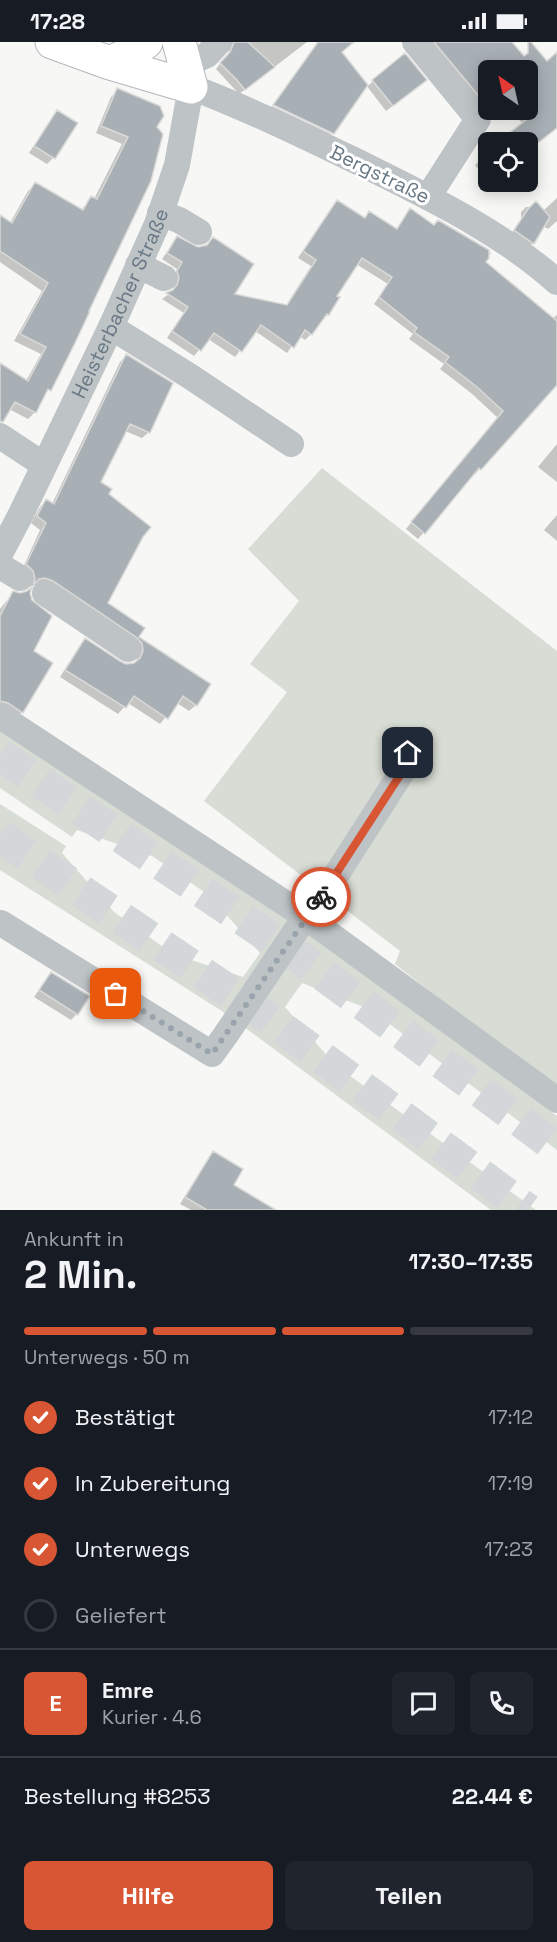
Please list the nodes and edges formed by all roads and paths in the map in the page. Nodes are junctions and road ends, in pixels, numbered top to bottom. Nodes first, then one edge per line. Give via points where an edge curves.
1 (52, 42) edge
2 (147, 42) edge
3 (219, 42) edge
4 (415, 42) edge
5 (110, 63) junction
6 (185, 65) edge
7 (428, 197) junction
8 (160, 213) junction
9 (199, 232) dead end
10 (138, 265) junction
11 (164, 278) dead end
12 (557, 282) edge
13 (111, 327) junction
14 (0, 436) edge
15 (291, 444) dead end
16 (44, 465) junction
17 (0, 554) edge
18 (45, 594) dead end
19 (128, 649) dead end
20 (0, 716) edge
21 (408, 753) dead end
22 (1, 923) edge
23 (300, 924) junction
24 (557, 1100) edge

1 - 5 main road
2 - 5 main road
3 - 6 street via 207,55
4 - 7 street via 478,119
5 - 6 main road
6 - 7 street, Bergstraße via 221,99 309,147
6 - 8 street, Heisterbacher Straße via 177,165
7 - 12 street, Bergstraße via 510,245
8 - 9 street
8 - 10 street, Heisterbacher Straße
10 - 11 street
10 - 13 street, Heisterbacher Straße
13 - 15 street
13 - 16 street, Heisterbacher Straße
14 - 16 street
16 - 17 street, Heisterbacher Straße
18 - 19 street
20 - 23 street
21 - 23 street via 404,769
22 - 23 street, bridge via 212,1054
23 - 24 street

